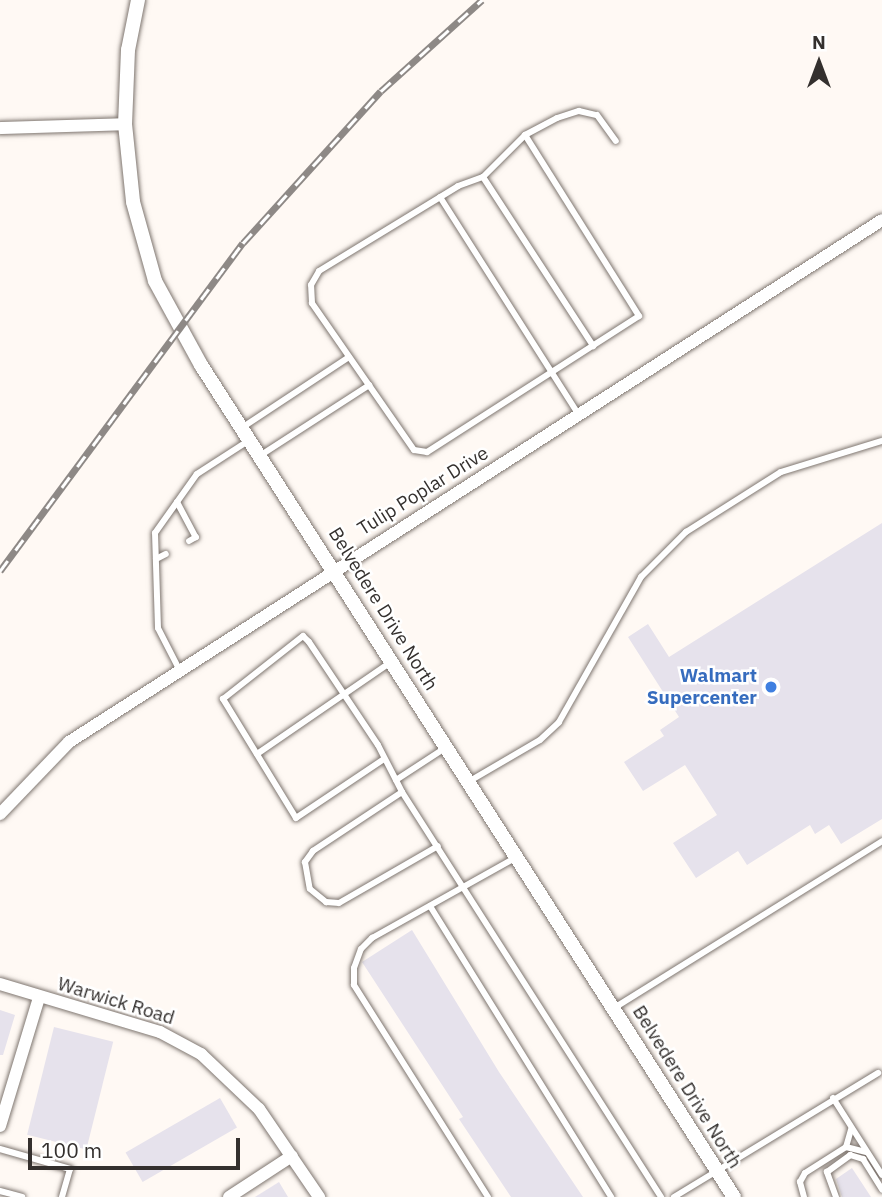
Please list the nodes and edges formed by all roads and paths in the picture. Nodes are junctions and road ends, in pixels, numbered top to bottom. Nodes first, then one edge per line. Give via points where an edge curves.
1 (138, 0) edge
2 (125, 124) junction
3 (0, 128) edge
4 (525, 135) junction
5 (616, 141) dead end
6 (483, 177) junction
7 (440, 197) junction
8 (882, 220) edge
9 (593, 346) junction
10 (349, 357) junction
11 (551, 373) junction
12 (369, 385) junction
13 (579, 417) junction
14 (246, 434) junction
15 (882, 441) edge
16 (261, 455) junction
17 (177, 502) junction
18 (189, 541) dead end
19 (166, 554) dead end
20 (156, 559) junction
21 (335, 568) junction
22 (394, 660) junction
23 (180, 669) junction
24 (343, 694) junction
25 (447, 747) junction
26 (257, 754) junction
27 (384, 760) junction
28 (396, 780) junction
29 (468, 782) junction
30 (402, 792) junction
31 (0, 814) edge
32 (882, 841) edge
33 (438, 846) junction
34 (515, 858) junction
35 (465, 886) junction
36 (430, 906) junction
37 (0, 984) edge
38 (39, 998) junction
39 (614, 1008) junction
40 (878, 1073) dead end
41 (833, 1098) junction
42 (0, 1126) edge
43 (851, 1129) junction
44 (846, 1147) junction
45 (0, 1149) edge
46 (866, 1152) junction
47 (292, 1156) junction
48 (716, 1169) junction
49 (882, 1175) edge
50 (882, 1189) edge
51 (0, 1191) edge
52 (23, 1197) edge
53 (62, 1197) edge
54 (229, 1197) edge
55 (319, 1197) edge
56 (488, 1197) edge
57 (611, 1197) edge
58 (661, 1197) edge
59 (674, 1197) edge
60 (734, 1197) edge
61 (804, 1197) edge
62 (836, 1197) edge

1 - 2 street, Belvedere Drive North via 125,76
2 - 3 street
2 - 14 street, Belvedere Drive North via 133,202 155,281
4 - 5 lane via 579,111 597,115
4 - 6 lane
4 - 9 lane via 639,316
6 - 7 lane
6 - 9 lane
7 - 10 lane via 319,271 311,285 312,303
7 - 11 lane
8 - 13 street, Tulip Poplar Drive
9 - 11 lane
10 - 12 lane
10 - 14 lane
11 - 12 lane via 427,452 414,450
11 - 13 lane
12 - 16 lane
13 - 21 street, Tulip Poplar Drive
14 - 16 street, Belvedere Drive North
14 - 17 lane via 197,474
15 - 29 lane via 781,472 686,533 640,577 559,722 540,740
16 - 21 street, Belvedere Drive North
17 - 18 lane via 196,537
17 - 20 lane via 155,533
19 - 20 lane
20 - 23 lane via 158,628
21 - 22 street, Belvedere Drive North
21 - 23 street, Tulip Poplar Drive
22 - 24 lane
22 - 25 street, Belvedere Drive North
23 - 31 street, Tulip Poplar Drive via 69,742
24 - 26 lane
24 - 26 lane via 303,636 223,699
24 - 27 lane
25 - 28 lane
25 - 29 street, Belvedere Drive North
26 - 27 lane via 296,818
27 - 28 lane
28 - 30 lane
29 - 34 street, Belvedere Drive North
30 - 33 lane
30 - 33 lane via 313,852 305,862 310,889 326,902 339,903
32 - 39 lane
33 - 35 lane
34 - 35 lane
34 - 39 street, Belvedere Drive North
35 - 36 lane
35 - 58 lane
36 - 56 lane via 360,949 354,985
36 - 57 lane
37 - 38 street, Warwick Road
38 - 42 street
38 - 47 street, Warwick Road via 160,1032 201,1054 243,1090
39 - 48 street, Belvedere Drive North
40 - 41 lane
41 - 43 lane
41 - 48 lane
43 - 44 lane
43 - 46 lane
44 - 46 lane
44 - 61 lane via 804,1173 800,1182
45 - 53 lane via 70,1169
46 - 49 lane
47 - 54 street
47 - 55 street, Warwick Road
48 - 59 lane
48 - 60 street, Belvedere Drive North
50 - 62 lane via 863,1159 849,1155 827,1172
51 - 52 lane

